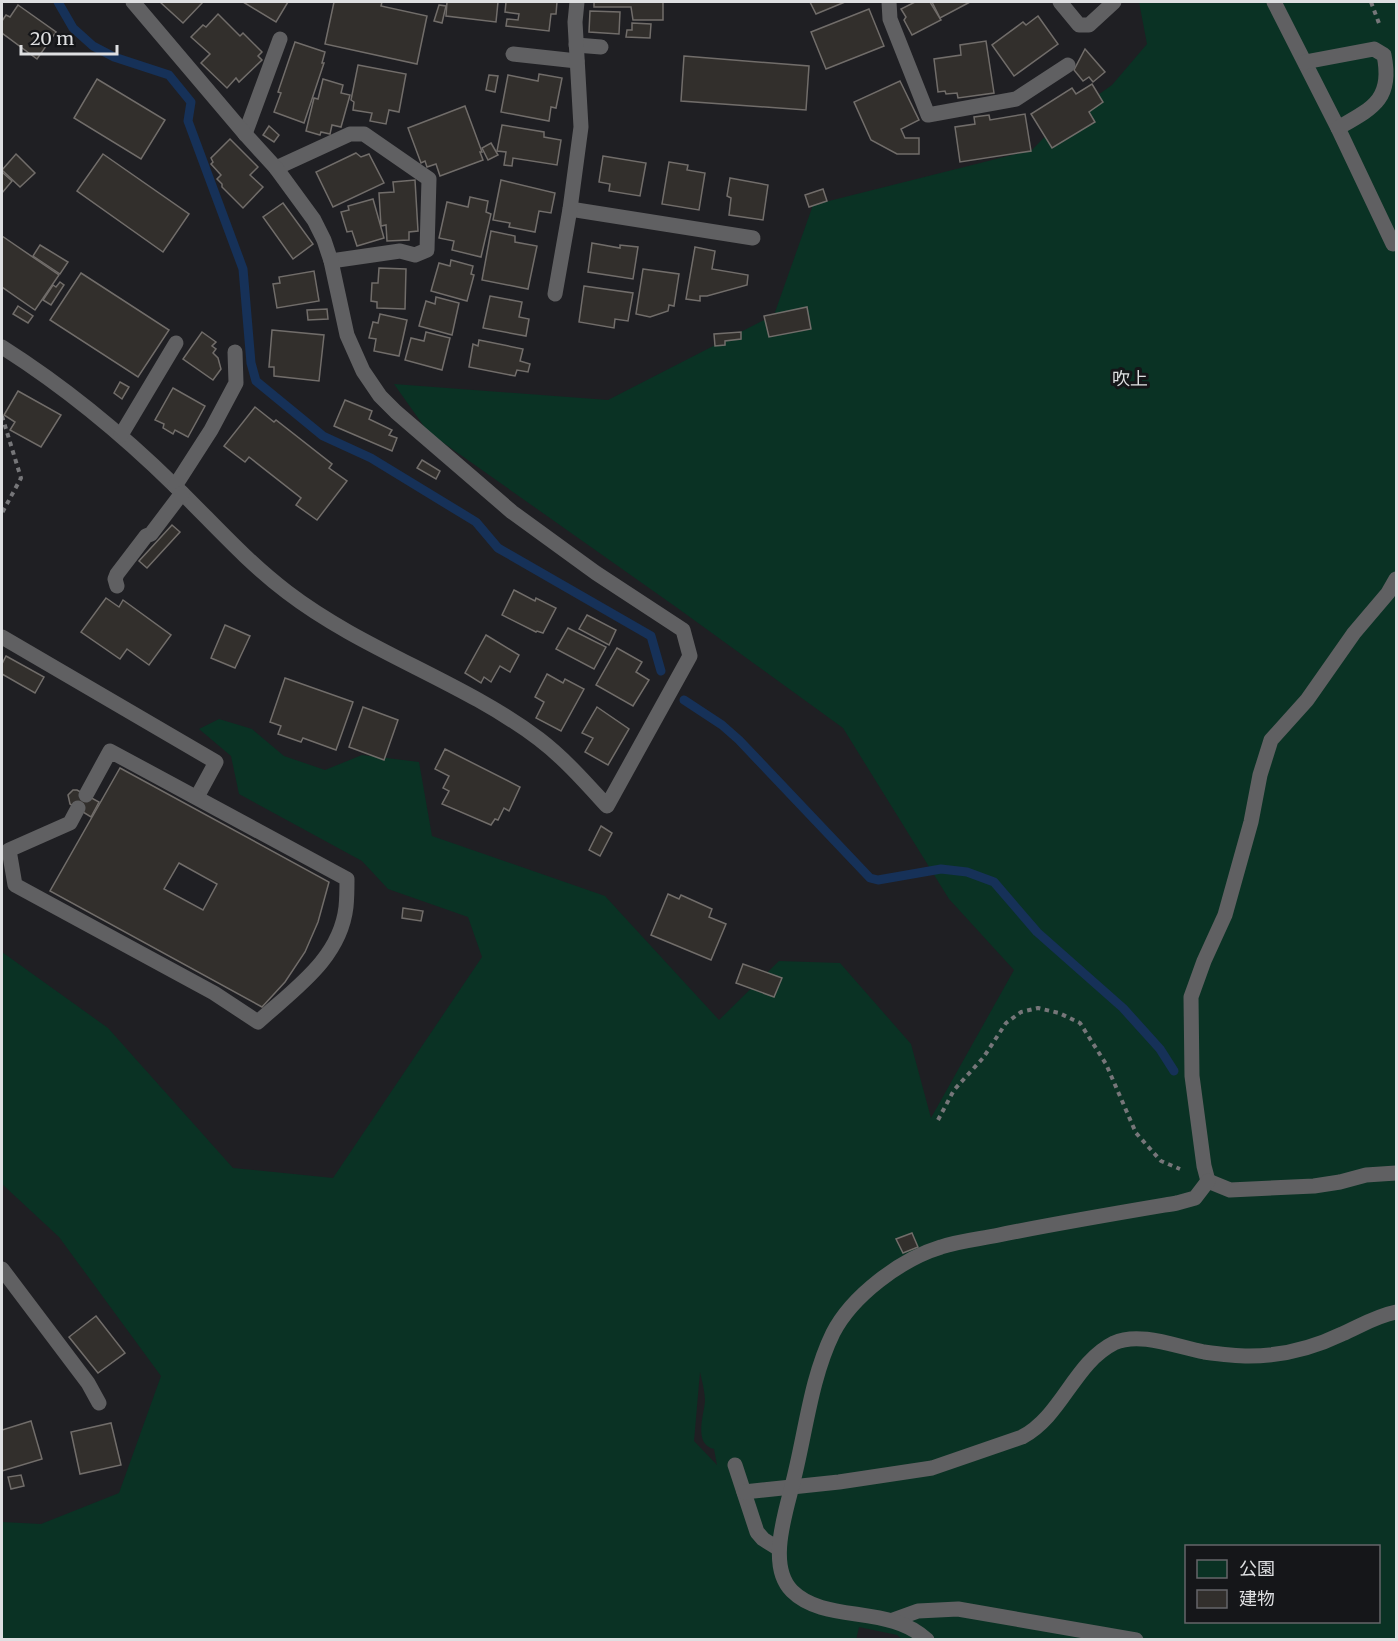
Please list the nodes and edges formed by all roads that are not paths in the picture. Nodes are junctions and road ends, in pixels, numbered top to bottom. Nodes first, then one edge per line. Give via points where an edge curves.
1 (133, 2) edge
2 (577, 2) edge
3 (889, 2) edge
4 (1060, 2) edge
5 (1114, 2) edge
6 (1274, 2) edge
7 (280, 39) dead end
8 (576, 45) junction
9 (602, 47) dead end
10 (513, 54) dead end
11 (577, 61) junction
12 (1305, 62) junction
13 (1068, 65) dead end
14 (1338, 128) junction
15 (245, 134) junction
16 (276, 168) junction
17 (570, 209) junction
18 (753, 238) dead end
19 (1393, 244) dead end
20 (331, 261) junction
21 (555, 294) dead end
22 (176, 343) dead end
23 (2, 347) edge
24 (235, 352) dead end
25 (121, 435) junction
26 (179, 489) junction
27 (1396, 581) edge
28 (117, 586) dead end
29 (2, 638) edge
30 (197, 798) junction
31 (5, 850) edge
32 (1396, 1173) edge
33 (1208, 1181) junction
34 (2, 1269) edge
35 (1396, 1312) edge
36 (99, 1403) dead end
37 (735, 1465) dead end
38 (792, 1486) junction
39 (744, 1492) junction
40 (779, 1549) junction
41 (893, 1620) junction
42 (927, 1640) edge
43 (1137, 1640) edge

1 - 15 lane
2 - 8 lane
3 - 13 lane via 890,19 928,115 1016,99
4 - 5 lane via 1079,25 1089,25
6 - 12 lane
7 - 15 lane
8 - 9 lane
8 - 11 lane
10 - 11 lane
11 - 17 lane via 581,126
12 - 14 lane
12 - 14 lane via 1374,49 1384,55 1387,70 1383,93 1376,103
14 - 19 lane
15 - 16 lane
16 - 20 lane via 314,220
16 - 20 lane via 350,134 364,134 429,179 427,250 415,255 400,251
17 - 18 lane
17 - 21 lane
20 - 26 lane via 347,335 363,371 380,396 512,512 683,630 690,656 607,806 540,740 506,717 329,621 287,592 228,541
22 - 25 lane
23 - 25 lane via 36,368
24 - 26 lane via 236,383
25 - 26 lane
26 - 28 lane via 151,534 117,574
27 - 33 lane via 1307,700 1271,740 1260,775 1225,915 1191,997 1192,1076
29 - 30 lane via 216,762
30 - 31 lane via 110,750 70,824
30 - 31 lane via 347,879 346,909 334,944 320,966 258,1022 214,993 15,885
32 - 33 lane via 1314,1186 1230,1190
33 - 38 lane via 1195,1198 940,1247 903,1263 847,1311 832,1335 818,1374
34 - 36 lane via 81,1373
35 - 38 lane via 1305,1349 1268,1355 1228,1355 1140,1339 1117,1342 1096,1357 1046,1419 1022,1437 932,1468
37 - 39 lane
38 - 39 lane
38 - 40 lane
39 - 40 lane via 757,1532
40 - 41 lane via 783,1578 792,1592 809,1603
41 - 42 lane
41 - 43 lane via 918,1611 958,1609

